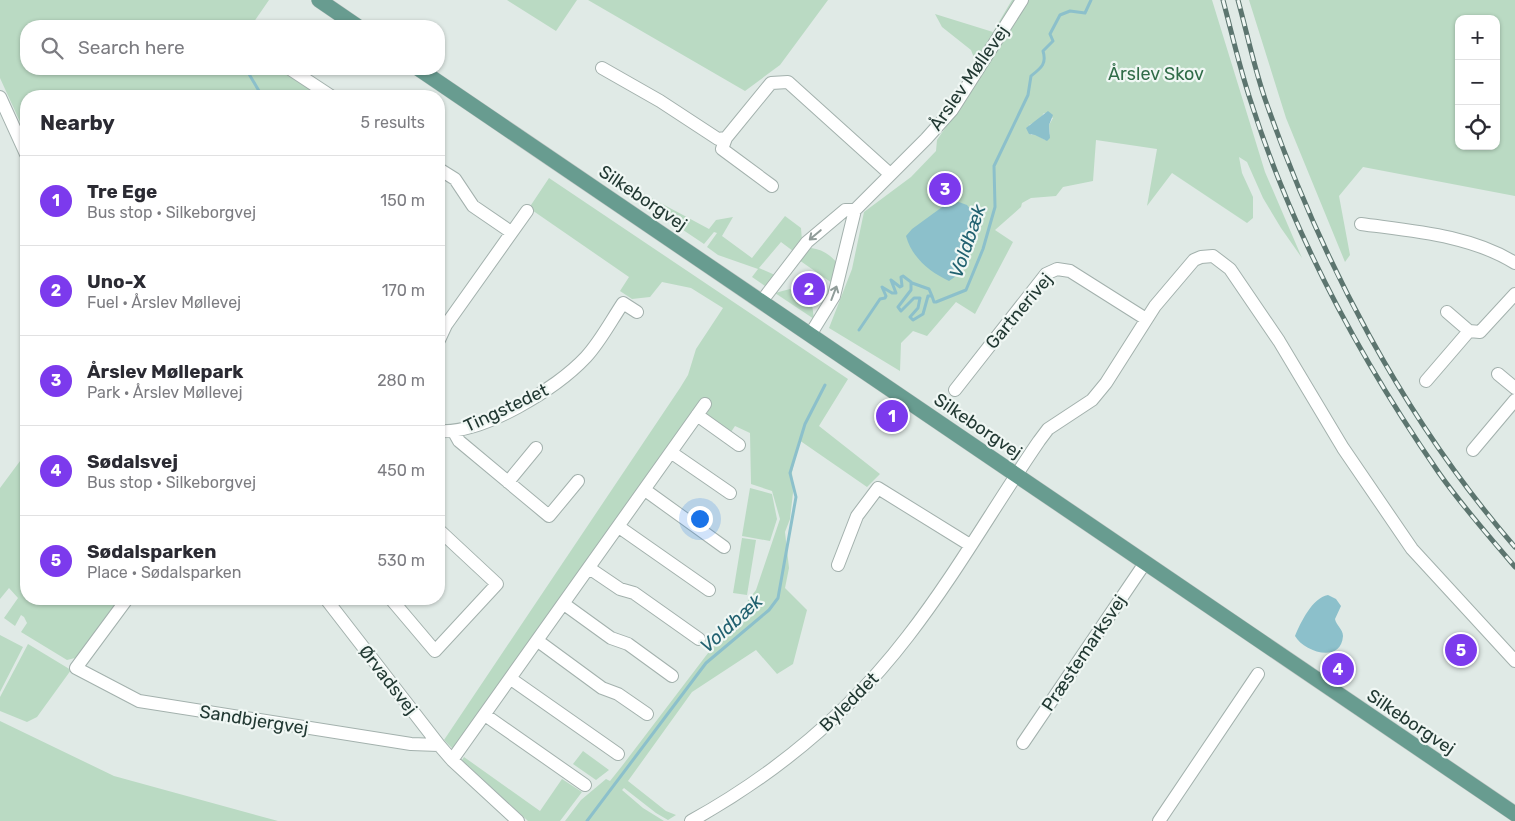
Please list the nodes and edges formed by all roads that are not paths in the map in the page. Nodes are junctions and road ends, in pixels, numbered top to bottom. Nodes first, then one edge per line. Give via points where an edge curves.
1 (319, 0) edge
2 (1022, 0) edge
3 (348, 20) edge
4 (602, 68) dead end
5 (299, 75) edge
6 (428, 75) edge
7 (322, 90) edge
8 (0, 97) edge
9 (726, 138) junction
10 (20, 141) edge
11 (445, 173) edge
12 (890, 174) junction
13 (772, 186) dead end
14 (527, 210) dead end
15 (855, 210) junction
16 (1361, 224) dead end
17 (511, 232) junction
18 (1515, 263) edge
19 (1515, 294) edge
20 (762, 302) junction
21 (637, 312) dead end
22 (1447, 312) dead end
23 (1146, 319) junction
24 (445, 327) edge
25 (1469, 331) junction
26 (810, 335) junction
27 (1498, 374) dead end
28 (1426, 381) dead end
29 (1515, 388) edge
30 (955, 390) dead end
31 (1515, 400) edge
32 (705, 404) dead end
33 (698, 415) junction
34 (445, 431) edge
35 (454, 432) junction
36 (739, 445) dead end
37 (536, 448) dead end
38 (1473, 450) dead end
39 (672, 453) junction
40 (1016, 475) junction
41 (578, 481) dead end
42 (508, 482) junction
43 (646, 490) junction
44 (730, 493) dead end
45 (619, 526) junction
46 (445, 536) edge
47 (970, 545) junction
48 (724, 547) dead end
49 (1145, 563) junction
50 (838, 565) dead end
51 (589, 568) junction
52 (709, 590) dead end
53 (564, 604) junction
54 (122, 605) edge
55 (331, 605) edge
56 (396, 605) edge
57 (538, 640) junction
58 (699, 640) dead end
59 (1515, 661) edge
60 (1258, 674) dead end
61 (672, 676) dead end
62 (511, 678) junction
63 (647, 714) dead end
64 (485, 715) junction
65 (1023, 742) dead end
66 (439, 745) junction
67 (618, 754) dead end
68 (452, 760) junction
69 (585, 785) dead end
70 (1515, 814) edge
71 (518, 821) edge
72 (691, 821) edge
73 (1159, 821) edge

1 - 3 main road
2 - 12 street, Årslev Møllevej via 952,110
4 - 9 street via 660,100 718,139
5 - 7 street
6 - 20 main road, Silkeborgvej
8 - 10 street
9 - 12 street via 771,83 788,82
9 - 13 street via 722,149
11 - 17 street via 455,180 474,206
12 - 15 street, Årslev Møllevej
14 - 17 street
15 -> 20 street, Årslev Møllevej via 845,210 807,242
26 -> 15 street via 834,296
16 - 18 street via 1439,235 1482,248
17 - 24 street
19 - 25 street via 1480,332
20 - 26 main road, Silkeborgvej
21 - 35 street, Tingstedet via 623,303 588,356 562,381 492,419
22 - 25 street
23 - 30 street, Gartnerivej via 1070,271 1051,270
23 - 40 street, Byleddet via 1092,400 1048,429
23 - 59 street, Byleddet via 1194,260 1207,256 1220,260 1230,269 1279,341 1343,448 1412,549
25 - 28 street
26 - 40 main road, Silkeborgvej
27 - 29 street
31 - 38 street
32 - 33 street
33 - 36 street
33 - 39 street
34 - 35 street, Tingstedet
35 - 42 street, Tingstedet via 459,442
37 - 42 street
39 - 43 street
39 - 44 street
40 - 47 street, Byleddet
40 - 49 main road, Silkeborgvej
41 - 42 street, Tingstedet via 549,516
43 - 45 street
43 - 48 street
45 - 51 street
45 - 52 street
46 - 56 street via 497,584 435,651
47 - 50 street via 878,488 857,516
47 - 72 street, Byleddet via 908,636 849,704 776,769
49 - 65 street, Præstemarksvej
49 - 70 main road, Silkeborgvej
51 - 53 street
51 - 58 street via 620,589 634,594
53 - 57 street
53 - 61 street
54 - 66 street, Sandbjergvej via 76,668 139,701 411,744
55 - 66 street, Ørvadsvej
57 - 62 street
57 - 63 street via 602,688 618,694
60 - 73 street
62 - 64 street
62 - 67 street
64 - 68 street
64 - 69 street
66 - 68 street, Ørvadsvej
68 - 71 street, Ørvadsvej

